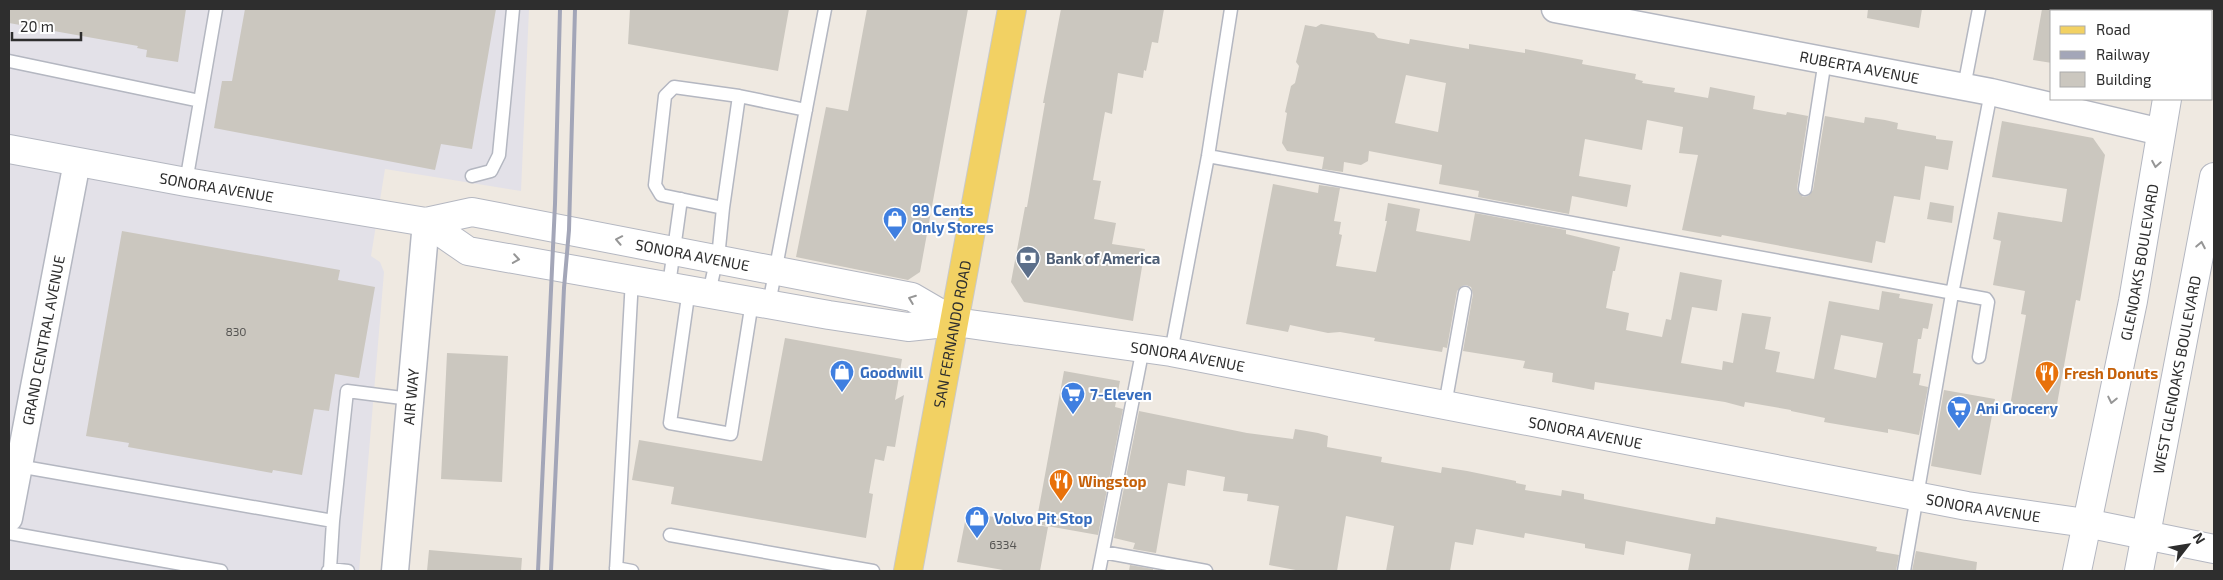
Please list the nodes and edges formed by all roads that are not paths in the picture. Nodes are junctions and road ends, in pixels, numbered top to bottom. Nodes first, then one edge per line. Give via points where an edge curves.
1 (216, 9) edge
2 (513, 9) edge
3 (825, 9) edge
4 (1012, 9) edge
5 (1231, 9) edge
6 (1555, 9) edge
7 (1980, 9) edge
8 (1825, 60) junction
9 (9, 61) edge
10 (1964, 87) junction
11 (1991, 92) junction
12 (739, 96) junction
13 (2167, 100) edge
14 (200, 101) junction
15 (806, 110) junction
16 (2161, 132) junction
17 (9, 149) edge
18 (1208, 156) junction
19 (77, 162) junction
20 (472, 176) dead end
21 (2214, 177) edge
22 (186, 182) junction
23 (1805, 189) dead end
24 (681, 199) junction
25 (723, 208) junction
26 (426, 222) junction
27 (691, 274) junction
28 (632, 279) junction
29 (767, 291) junction
30 (1465, 293) dead end
31 (1952, 294) junction
32 (954, 322) junction
33 (1143, 348) junction
34 (1172, 352) junction
35 (1979, 357) dead end
36 (410, 398) junction
37 (1445, 405) junction
38 (18, 466) junction
39 (1917, 496) junction
40 (9, 518) edge
41 (333, 521) junction
42 (2086, 523) junction
43 (9, 533) edge
44 (2146, 534) junction
45 (670, 535) dead end
46 (2214, 550) edge
47 (1103, 552) junction
48 (329, 570) edge
49 (616, 570) edge
50 (221, 571) edge
51 (348, 571) edge
52 (395, 571) edge
53 (632, 571) edge
54 (873, 571) edge
55 (908, 571) edge
56 (1099, 571) edge
57 (1206, 571) edge
58 (1904, 571) edge
59 (2077, 571) edge
60 (2139, 571) edge

1 - 14 lane
2 - 20 lane via 499,155 491,171
3 - 15 lane
4 - 32 main road, SAN FERNANDO ROAD
5 - 18 lane
6 - 8 street, RUBERTA AVENUE
7 - 10 lane
8 - 10 street, RUBERTA AVENUE
8 - 23 lane
9 - 14 lane
10 - 11 street, RUBERTA AVENUE
11 - 16 street, RUBERTA AVENUE
11 - 31 lane
12 - 15 lane
12 - 24 lane via 674,86 665,96 655,185 661,195
12 - 25 lane
13 - 16 main road, GLENOAKS BOULEVARD
14 - 22 lane
15 - 29 lane
16 -> 42 main road, GLENOAKS BOULEVARD via 2133,301
17 - 19 main road, SONORA AVENUE
18 - 31 lane
18 - 34 lane
19 - 22 main road, SONORA AVENUE
19 - 38 street, GRAND CENTRAL AVENUE
44 -> 21 main road, WEST GLENOAKS BOULEVARD
22 - 26 main road, SONORA AVENUE
24 - 25 lane
24 - 27 lane
25 - 27 lane via 719,248
27 -> 26 main road, SONORA AVENUE via 472,212
26 -> 28 main road, SONORA AVENUE via 468,251
26 - 36 street, AIR WAY
27 - 28 main road, SONORA AVENUE
27 - 29 main road, SONORA AVENUE
27 - 29 main road, SONORA AVENUE
27 - 29 lane via 670,423 731,434
28 - 49 lane
29 - 32 main road, SONORA AVENUE via 908,327
32 -> 29 main road, SONORA AVENUE via 912,297 821,281
30 - 37 lane
31 - 35 lane via 1988,302
31 - 39 lane
32 - 33 main road, SONORA AVENUE
32 - 55 main road, SAN FERNANDO ROAD
33 - 34 main road, SONORA AVENUE
33 - 47 lane
34 - 37 main road, SONORA AVENUE
36 - 41 lane via 347,392
36 - 52 street, AIR WAY
37 - 39 main road, SONORA AVENUE
38 - 40 street, GRAND CENTRAL AVENUE
38 - 41 lane
39 - 42 main road, SONORA AVENUE
39 - 58 lane
41 - 48 lane
42 - 44 main road, SONORA AVENUE
42 - 59 main road, GLENOAKS BOULEVARD
43 - 50 lane
44 - 46 main road, SONORA AVENUE
44 - 60 main road, WEST GLENOAKS BOULEVARD
45 - 54 lane
47 - 56 lane
47 - 57 lane
48 - 51 lane
49 - 53 lane

